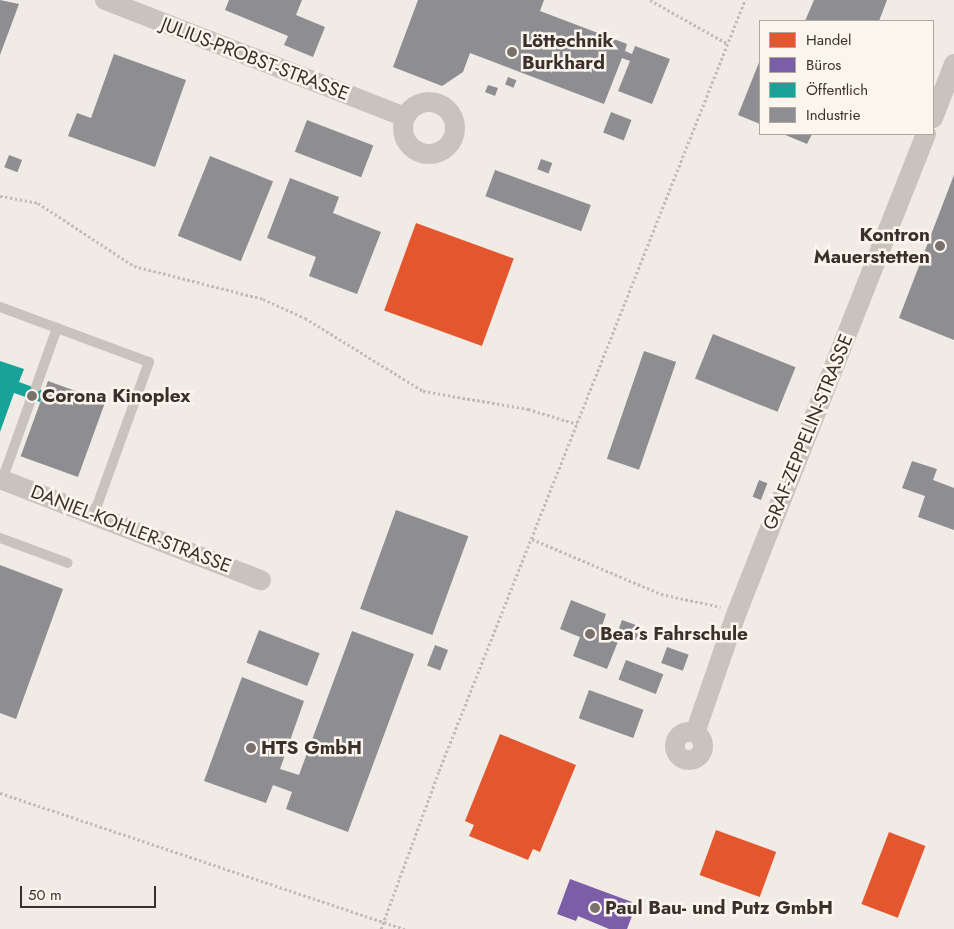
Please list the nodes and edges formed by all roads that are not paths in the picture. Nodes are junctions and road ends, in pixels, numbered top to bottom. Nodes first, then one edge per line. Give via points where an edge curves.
1 (105, 0) edge
2 (954, 64) edge
3 (934, 115) edge
4 (405, 117) dead end
5 (926, 135) edge
6 (0, 307) edge
7 (57, 328) junction
8 (36, 387) dead end
9 (31, 399) dead end
10 (1, 481) edge
11 (94, 514) junction
12 (0, 538) edge
13 (68, 563) dead end
14 (261, 580) dead end
15 (695, 733) dead end

1 - 4 street, JULIUS-PROBST-STRASSE
2 - 3 street
5 - 15 street, GRAF-ZEPPELIN-STRASSE via 737,612
6 - 7 lane
7 - 8 lane
7 - 11 lane via 149,362
9 - 10 lane
10 - 11 street, DANIEL-KOHLER-STRASSE
11 - 14 street, DANIEL-KOHLER-STRASSE
12 - 13 lane

